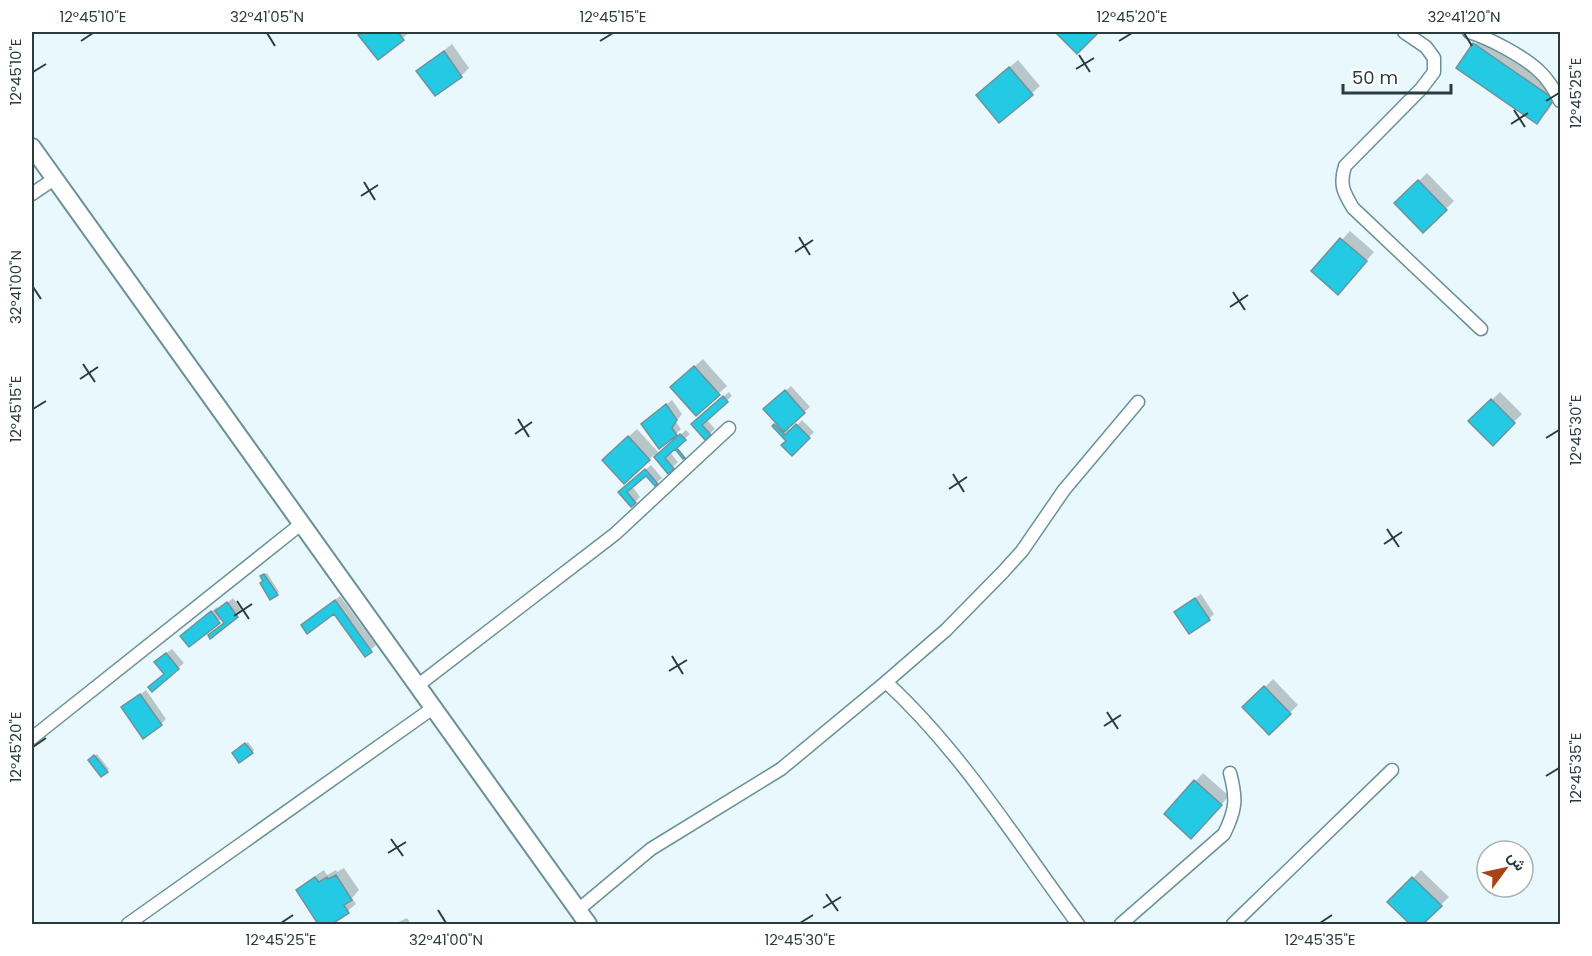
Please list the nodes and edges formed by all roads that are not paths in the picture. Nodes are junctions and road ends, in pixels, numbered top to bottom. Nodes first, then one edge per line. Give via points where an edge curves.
1 (1404, 32) edge
2 (1469, 32) edge
3 (1560, 101) edge
4 (32, 147) edge
5 (54, 179) junction
6 (32, 194) edge
7 (1481, 329) dead end
8 (1138, 402) dead end
9 (729, 428) dead end
10 (301, 524) junction
11 (886, 682) junction
12 (417, 686) junction
13 (433, 708) junction
14 (32, 738) edge
15 (1392, 770) dead end
16 (1230, 773) dead end
17 (583, 917) edge
18 (128, 924) edge
19 (1078, 924) edge
20 (1121, 924) edge
21 (1233, 924) edge

1 - 7 street via 1426,47 1434,58 1434,72 1345,166 1342,191 1353,208
2 - 3 street via 1498,44 1539,70
4 - 5 street
5 - 6 street
5 - 10 street
8 - 11 street via 1064,490 1022,551 945,630
9 - 12 street via 615,534
10 - 12 street
10 - 14 street
11 - 17 street via 781,769 651,849
11 - 19 street via 964,766
12 - 13 street
13 - 17 street
13 - 18 street
15 - 21 street
16 - 20 street via 1235,795 1233,816 1224,834

